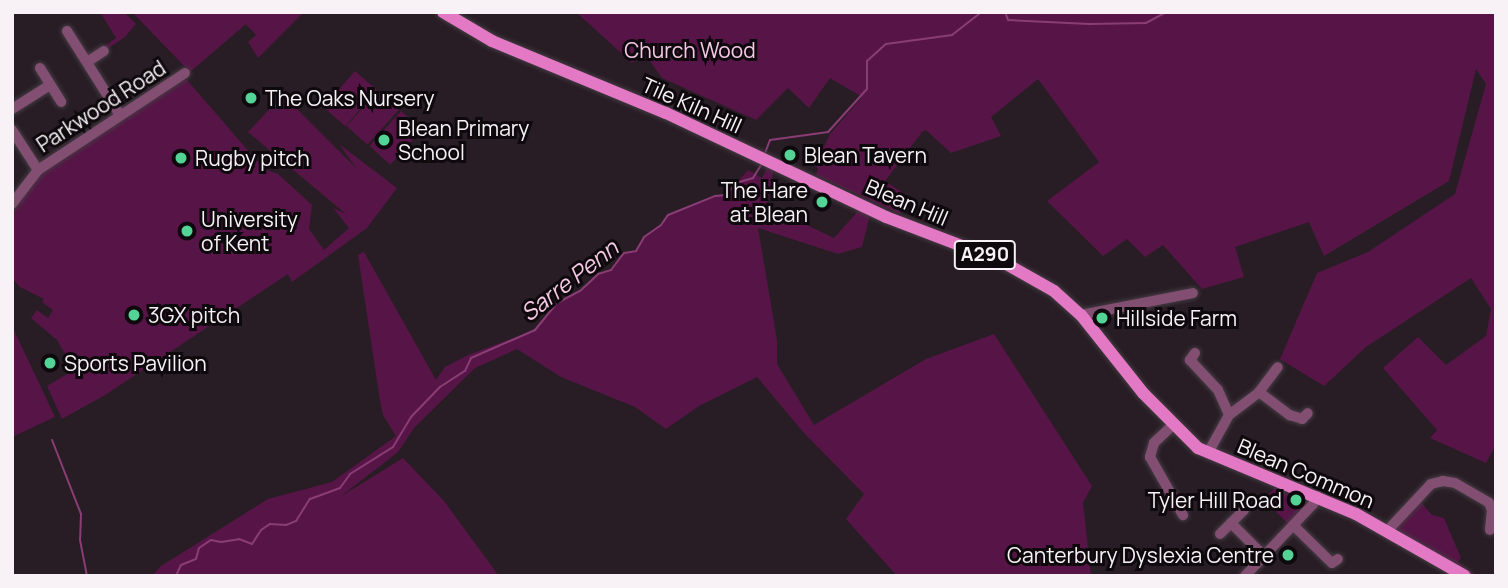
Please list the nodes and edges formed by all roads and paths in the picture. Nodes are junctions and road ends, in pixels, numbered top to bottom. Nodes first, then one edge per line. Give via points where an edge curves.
1 (443, 12) edge
2 (67, 30) dead end
3 (104, 51) dead end
4 (87, 62) junction
5 (40, 68) dead end
6 (185, 74) dead end
7 (50, 85) junction
8 (61, 102) dead end
9 (12, 109) edge
10 (120, 115) junction
11 (12, 130) edge
12 (38, 170) junction
13 (789, 170) joint
14 (12, 204) edge
15 (1193, 293) dead end
16 (1081, 315) junction
17 (1195, 353) dead end
18 (1278, 367) dead end
19 (1259, 392) junction
20 (1143, 393) joint
21 (1308, 413) dead end
22 (1229, 415) junction
23 (1173, 425) junction
24 (1208, 453) junction
25 (1317, 496) junction
26 (1244, 510) dead end
27 (1183, 515) dead end
28 (1231, 523) junction
29 (1293, 525) junction
30 (1388, 530) junction
31 (1490, 530) dead end
32 (1220, 534) dead end
33 (1264, 556) junction
34 (1338, 559) dead end
35 (1245, 576) edge
36 (1465, 576) edge

1 - 13 main road, Tile Kiln Hill / A290 via 492,41
2 - 4 street
3 - 4 street
4 - 10 street
5 - 7 street
6 - 10 street, Parkwood Road
7 - 8 street
7 - 9 street
10 - 12 street, Parkwood Road
11 - 12 street
12 - 14 street, Parkwood Road
13 - 16 main road, Blean Hill / A290 via 886,217 1001,261 1054,291
15 - 16 street
16 - 20 main road, Blean Hill / A290
17 - 22 street via 1190,360 1218,390
18 - 19 street
19 - 21 street via 1290,415 1302,419
19 - 22 street
20 - 23 main road, Blean Common / A290
22 - 24 street
23 - 24 main road, Blean Common / A290
23 - 27 street via 1154,443 1150,457
24 - 25 main road, Blean Common / A290
25 - 29 street
25 - 30 main road, Blean Common / A290
26 - 28 street
28 - 32 street
28 - 33 street
29 - 33 street
29 - 34 street via 1332,562
30 - 31 street via 1432,484 1443,481 1486,501 1491,507 1486,518
30 - 36 main road, Blean Common / A290
33 - 35 street

